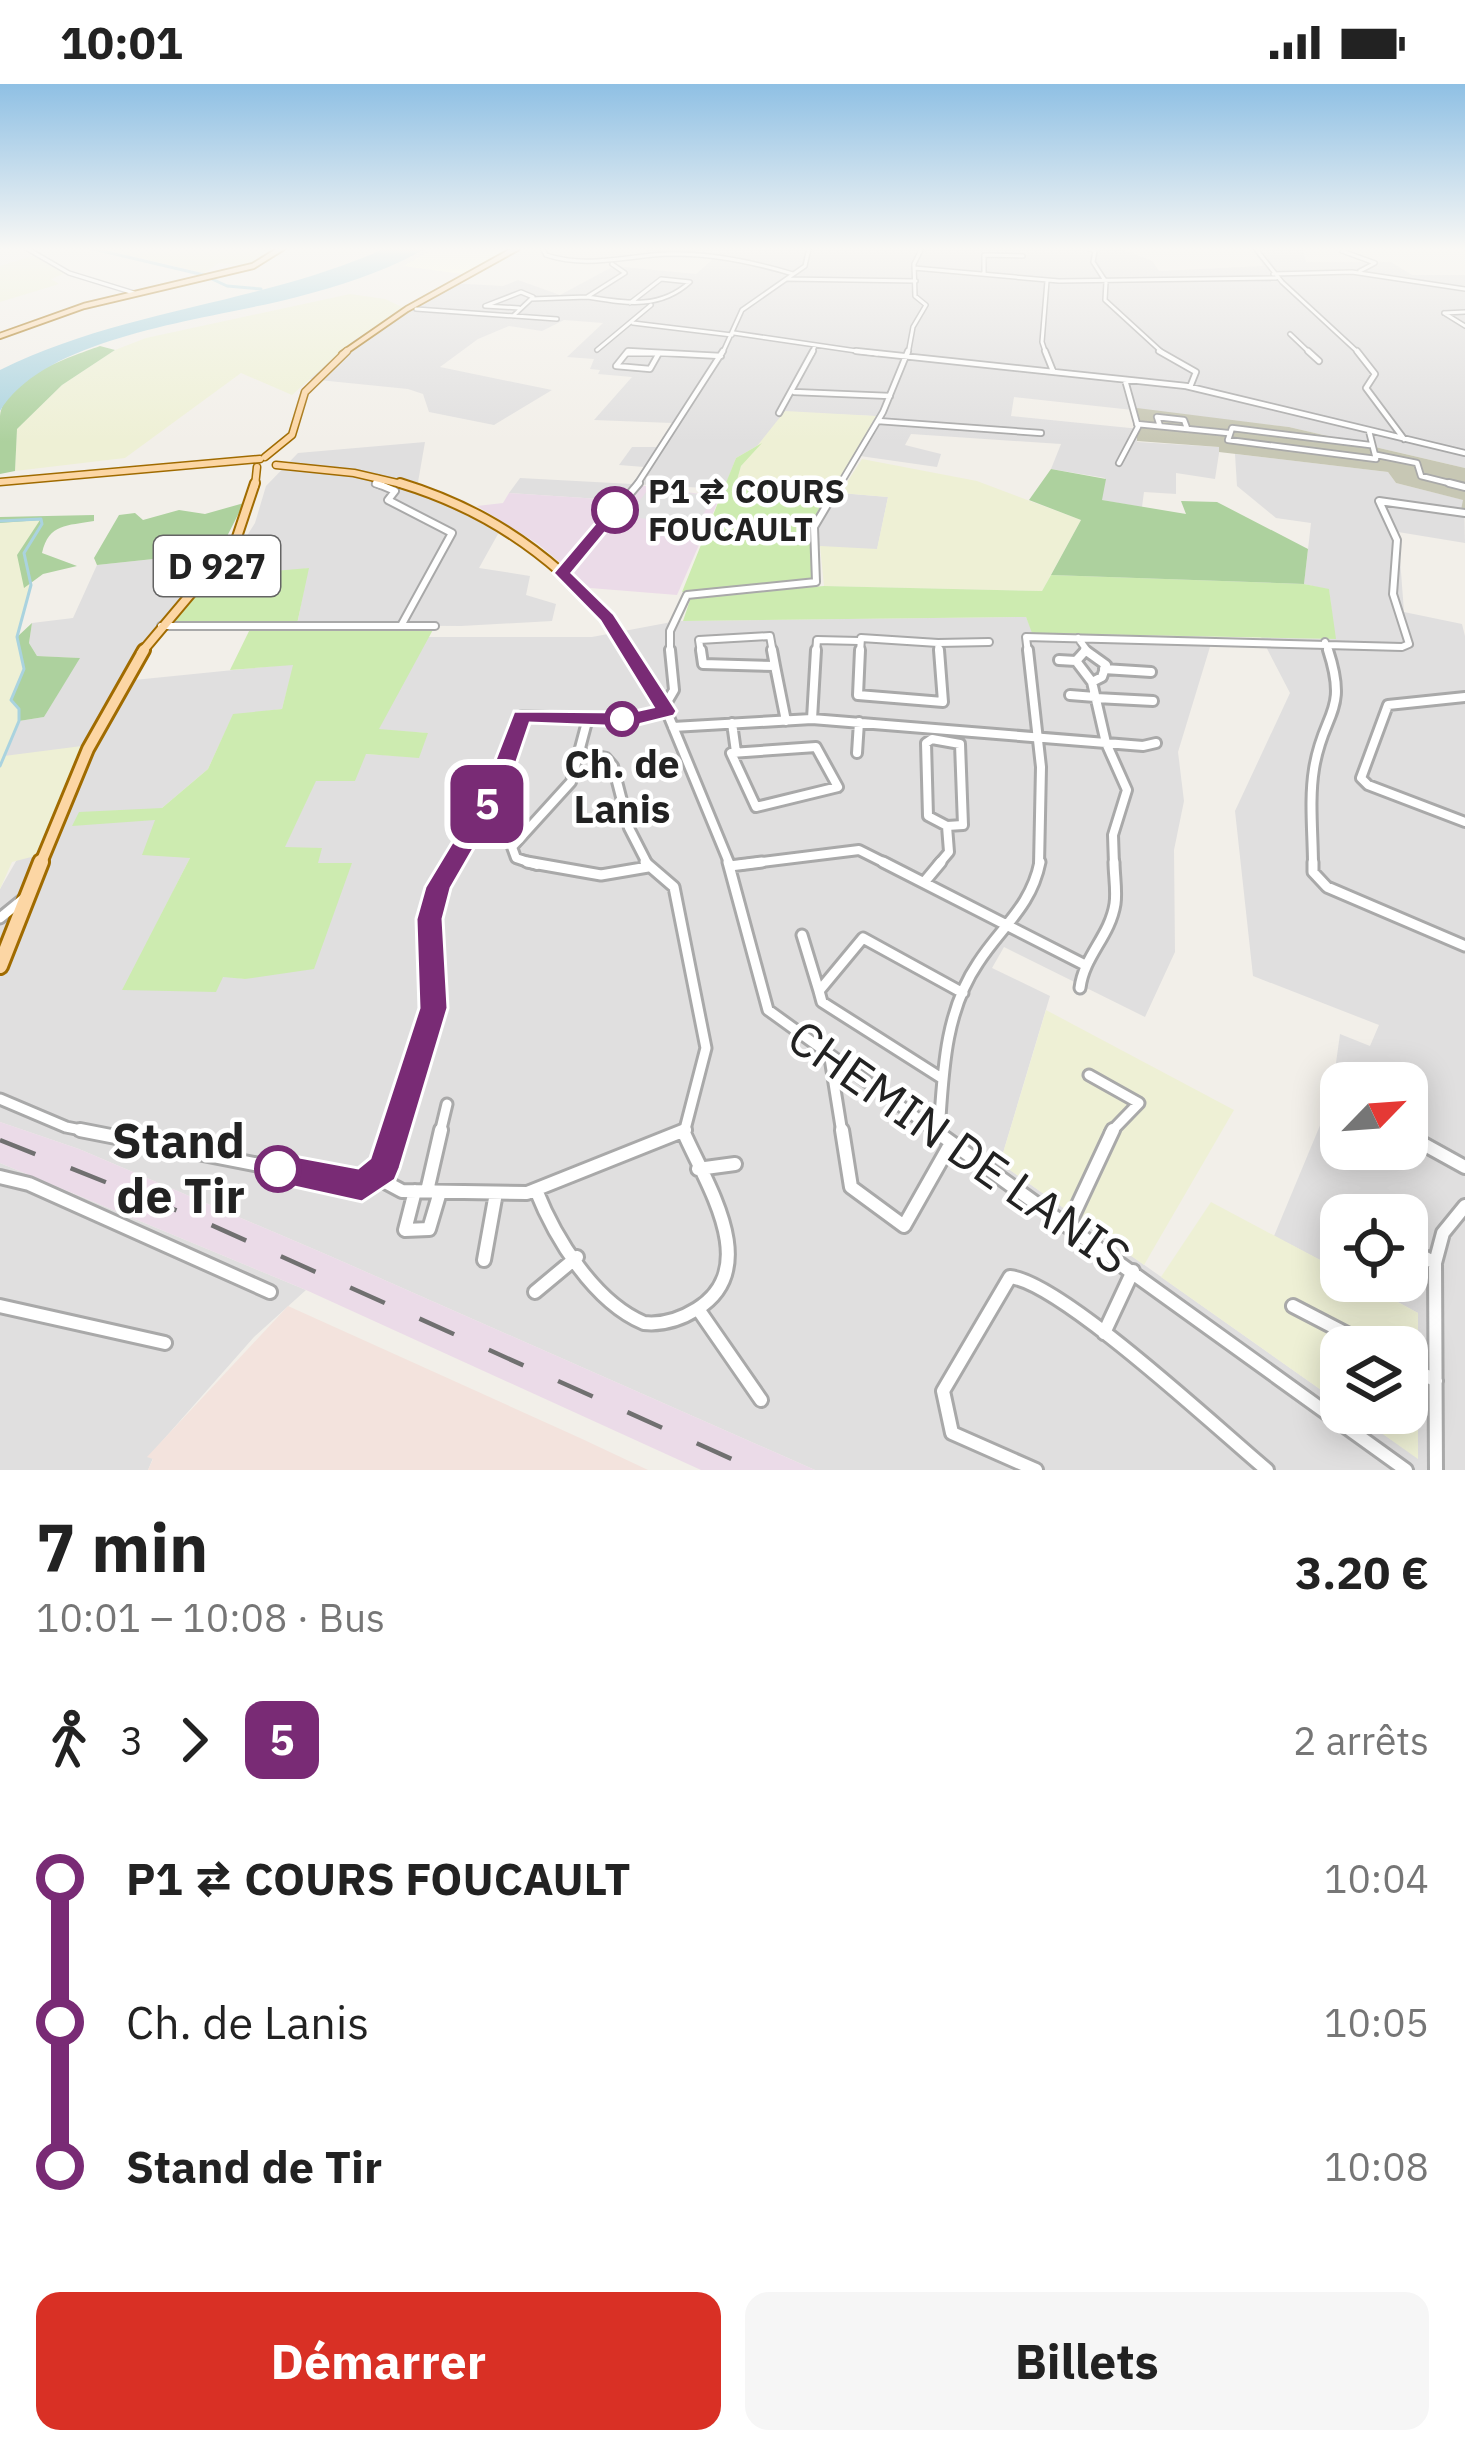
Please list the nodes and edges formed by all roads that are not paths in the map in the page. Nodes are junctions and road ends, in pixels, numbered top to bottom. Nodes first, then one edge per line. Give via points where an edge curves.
1 (73, 313) edge
2 (402, 313) edge
3 (467, 313) edge
4 (515, 313) edge
5 (642, 313) edge
6 (741, 313) edge
7 (922, 313) edge
8 (1044, 313) edge
9 (1117, 313) edge
10 (1315, 313) edge
11 (1458, 313) edge
12 (513, 316) junction
13 (557, 319) dead end
14 (633, 322) junction
15 (1465, 326) edge
16 (673, 327) junction
17 (733, 334) junction
18 (1290, 334) dead end
19 (0, 336) edge
20 (663, 336) dead end
21 (815, 345) junction
22 (597, 350) dead end
23 (659, 353) junction
24 (721, 356) junction
25 (907, 358) junction
26 (1319, 361) dead end
27 (1053, 371) junction
28 (1124, 379) junction
29 (1190, 387) junction
30 (794, 392) junction
31 (890, 396) junction
32 (779, 413) dead end
33 (878, 421) junction
34 (1137, 424) junction
35 (1185, 428) junction
36 (1369, 431) junction
37 (1042, 433) dead end
38 (1228, 433) junction
39 (1186, 437) dead end
40 (1405, 440) junction
41 (283, 446) junction
42 (1370, 446) junction
43 (1465, 453) edge
44 (1377, 455) junction
45 (278, 462) junction
46 (1119, 464) dead end
47 (259, 465) junction
48 (378, 478) junction
49 (0, 482) edge
50 (1465, 487) edge
51 (1465, 513) edge
52 (562, 573) junction
53 (401, 625) junction
54 (161, 626) junction
55 (435, 626) dead end
56 (1078, 638) junction
57 (859, 641) junction
58 (989, 642) dead end
59 (1324, 642) junction
60 (938, 643) junction
61 (1085, 651) junction
62 (1059, 660) dead end
63 (1076, 661) junction
64 (776, 666) junction
65 (1104, 669) junction
66 (1150, 672) dead end
67 (1092, 682) junction
68 (1070, 695) dead end
69 (1095, 697) junction
70 (1465, 698) edge
71 (1154, 701) dead end
72 (665, 709) junction
73 (588, 718) junction
74 (812, 719) junction
75 (786, 721) junction
76 (859, 722) junction
77 (732, 723) junction
78 (674, 728) junction
79 (941, 734) junction
80 (1039, 737) junction
81 (1106, 743) junction
82 (1156, 743) dead end
83 (736, 752) junction
84 (857, 753) dead end
85 (584, 754) junction
86 (1465, 822) edge
87 (947, 826) junction
88 (730, 866) junction
89 (648, 867) junction
90 (926, 880) junction
91 (29, 895) junction
92 (0, 917) edge
93 (1007, 925) junction
94 (802, 935) dead end
95 (1465, 946) edge
96 (1083, 964) junction
97 (0, 966) edge
98 (1080, 988) dead end
99 (819, 991) junction
100 (963, 994) junction
101 (830, 1056) junction
102 (1089, 1075) dead end
103 (943, 1079) junction
104 (0, 1099) edge
105 (447, 1104) dead end
106 (684, 1133) junction
107 (939, 1134) junction
108 (951, 1143) junction
109 (1428, 1147) edge
110 (735, 1164) dead end
111 (1465, 1167) edge
112 (698, 1169) junction
113 (374, 1176) junction
114 (0, 1178) edge
115 (536, 1190) junction
116 (428, 1191) junction
117 (496, 1192) junction
118 (1465, 1206) edge
119 (1068, 1226) junction
120 (577, 1257) junction
121 (1428, 1259) edge
122 (484, 1261) dead end
123 (1435, 1263) junction
124 (1133, 1271) junction
125 (270, 1292) dead end
126 (535, 1292) dead end
127 (0, 1306) edge
128 (1293, 1306) dead end
129 (698, 1309) junction
130 (1332, 1326) edge
131 (1103, 1333) junction
132 (165, 1343) dead end
133 (1428, 1376) edge
134 (1438, 1381) junction
135 (761, 1400) dead end
136 (1036, 1470) edge
137 (1267, 1470) edge
138 (1406, 1470) edge
139 (1436, 1470) edge

1 - 19 main road
2 - 41 main road via 336,358 305,392
3 - 12 street
4 - 12 street
5 - 14 street
6 - 17 street
7 - 25 street
8 - 27 street via 1042,342
9 - 29 street via 1197,374
10 - 40 street via 1361,354 1375,374 1366,388
11 - 15 street via 1444,314
12 - 13 street
14 - 16 street
14 - 22 street
16 - 17 street
16 - 20 street
17 - 21 street
17 - 24 street
18 - 26 street
21 - 25 street
21 - 30 street
23 - 23 street via 650,369 616,366 628,351
23 - 24 street
24 - 52 street via 636,487
25 - 27 street
25 - 31 street
27 - 28 street
28 - 29 street
28 - 34 street
29 - 36 street
30 - 31 street
30 - 32 street
31 - 33 street
33 - 37 street
33 - 72 street via 814,527 816,582 687,595 670,630 674,680
34 - 35 street
34 - 46 street
35 - 38 street
35 - 39 street
36 - 40 street
36 - 42 street
38 - 42 street
38 - 44 street via 1234,444
40 - 43 street
41 - 45 main road
41 - 47 main road
42 - 44 street
44 - 50 street
45 - 47 main road, D 927
45 - 47 main road
45 - 48 main road
47 - 49 main road
47 - 54 main road, D 927 via 244,531
48 - 52 main road via 480,512
48 - 53 street via 375,484 395,490 388,500 452,533
51 - 59 street via 1378,501 1397,540 1393,594 1409,644
52 - 72 street, CHEMIN DE LANIS via 608,618
53 - 54 street
53 - 55 street
54 - 91 main road, D 927 via 112,704
56 - 59 street
56 - 61 street
56 - 80 street via 1026,637
57 - 60 street
57 - 60 street via 858,695 943,702
57 - 74 street via 817,640
58 - 60 street
59 - 95 street via 1338,705 1313,773 1313,872 1327,886
61 - 63 street
61 - 65 street
62 - 63 street
63 - 67 street
64 - 64 street via 766,635 699,640 699,660 712,667
64 - 75 street
65 - 66 street
65 - 67 street
67 - 69 street
68 - 69 street
69 - 71 street
69 - 81 street
70 - 86 street via 1388,705 1361,778
72 - 73 street via 642,718
72 - 78 street, CHEMIN DE LANIS
73 - 85 street
73 - 113 street via 522,716 495,791 438,887 429,919 434,1008
74 - 75 street
74 - 76 street
75 - 77 street
76 - 79 street
76 - 84 street
77 - 78 street
77 - 83 street
78 - 88 street, CHEMIN DE LANIS
79 - 80 street
79 - 87 street via 926,742 928,816
79 - 87 street via 960,744 964,776 966,822
80 - 81 street
80 - 93 street via 1032,893
81 - 82 street
81 - 96 street via 1127,794 1113,835 1115,905
83 - 83 street via 816,747 838,787 756,807
85 - 89 street via 613,766
85 - 89 street via 567,791 517,836 516,858 629,875
87 - 90 street via 949,852
88 - 90 street via 859,850
88 - 101 street, CHEMIN DE LANIS via 768,1010
89 - 106 street via 674,887 706,1048
90 - 93 street
91 - 92 street
91 - 97 main road, D 927
93 - 96 street
93 - 100 street
94 - 99 street
96 - 98 street
99 - 100 street via 863,938
99 - 103 street via 822,1002
100 - 103 street via 946,1032
101 - 107 street, CHEMIN DE LANIS
101 - 108 street via 851,1187 904,1226
102 - 119 street via 1139,1103 1106,1137
103 - 107 street
104 - 113 street via 93,1133 362,1185
105 - 116 street
106 - 112 street
106 - 115 street
107 - 108 street, CHEMIN DE LANIS
108 - 119 street, CHEMIN DE LANIS
109 - 111 street
110 - 112 street
112 - 129 street via 730,1263 721,1287
113 - 116 street via 402,1191
114 - 125 street
115 - 117 street
115 - 120 street via 544,1215
116 - 117 street
117 - 122 street
118 - 123 street via 1443,1233
119 - 124 street, CHEMIN DE LANIS
120 - 126 street
120 - 129 street via 638,1321 663,1325
121 - 123 street
123 - 134 street
124 - 131 street
124 - 138 street, CHEMIN DE LANIS
127 - 132 street
128 - 130 street
129 - 135 street
131 - 136 street via 1030,1279 1010,1277 943,1391 952,1432
131 - 137 street
133 - 134 street
134 - 139 street

